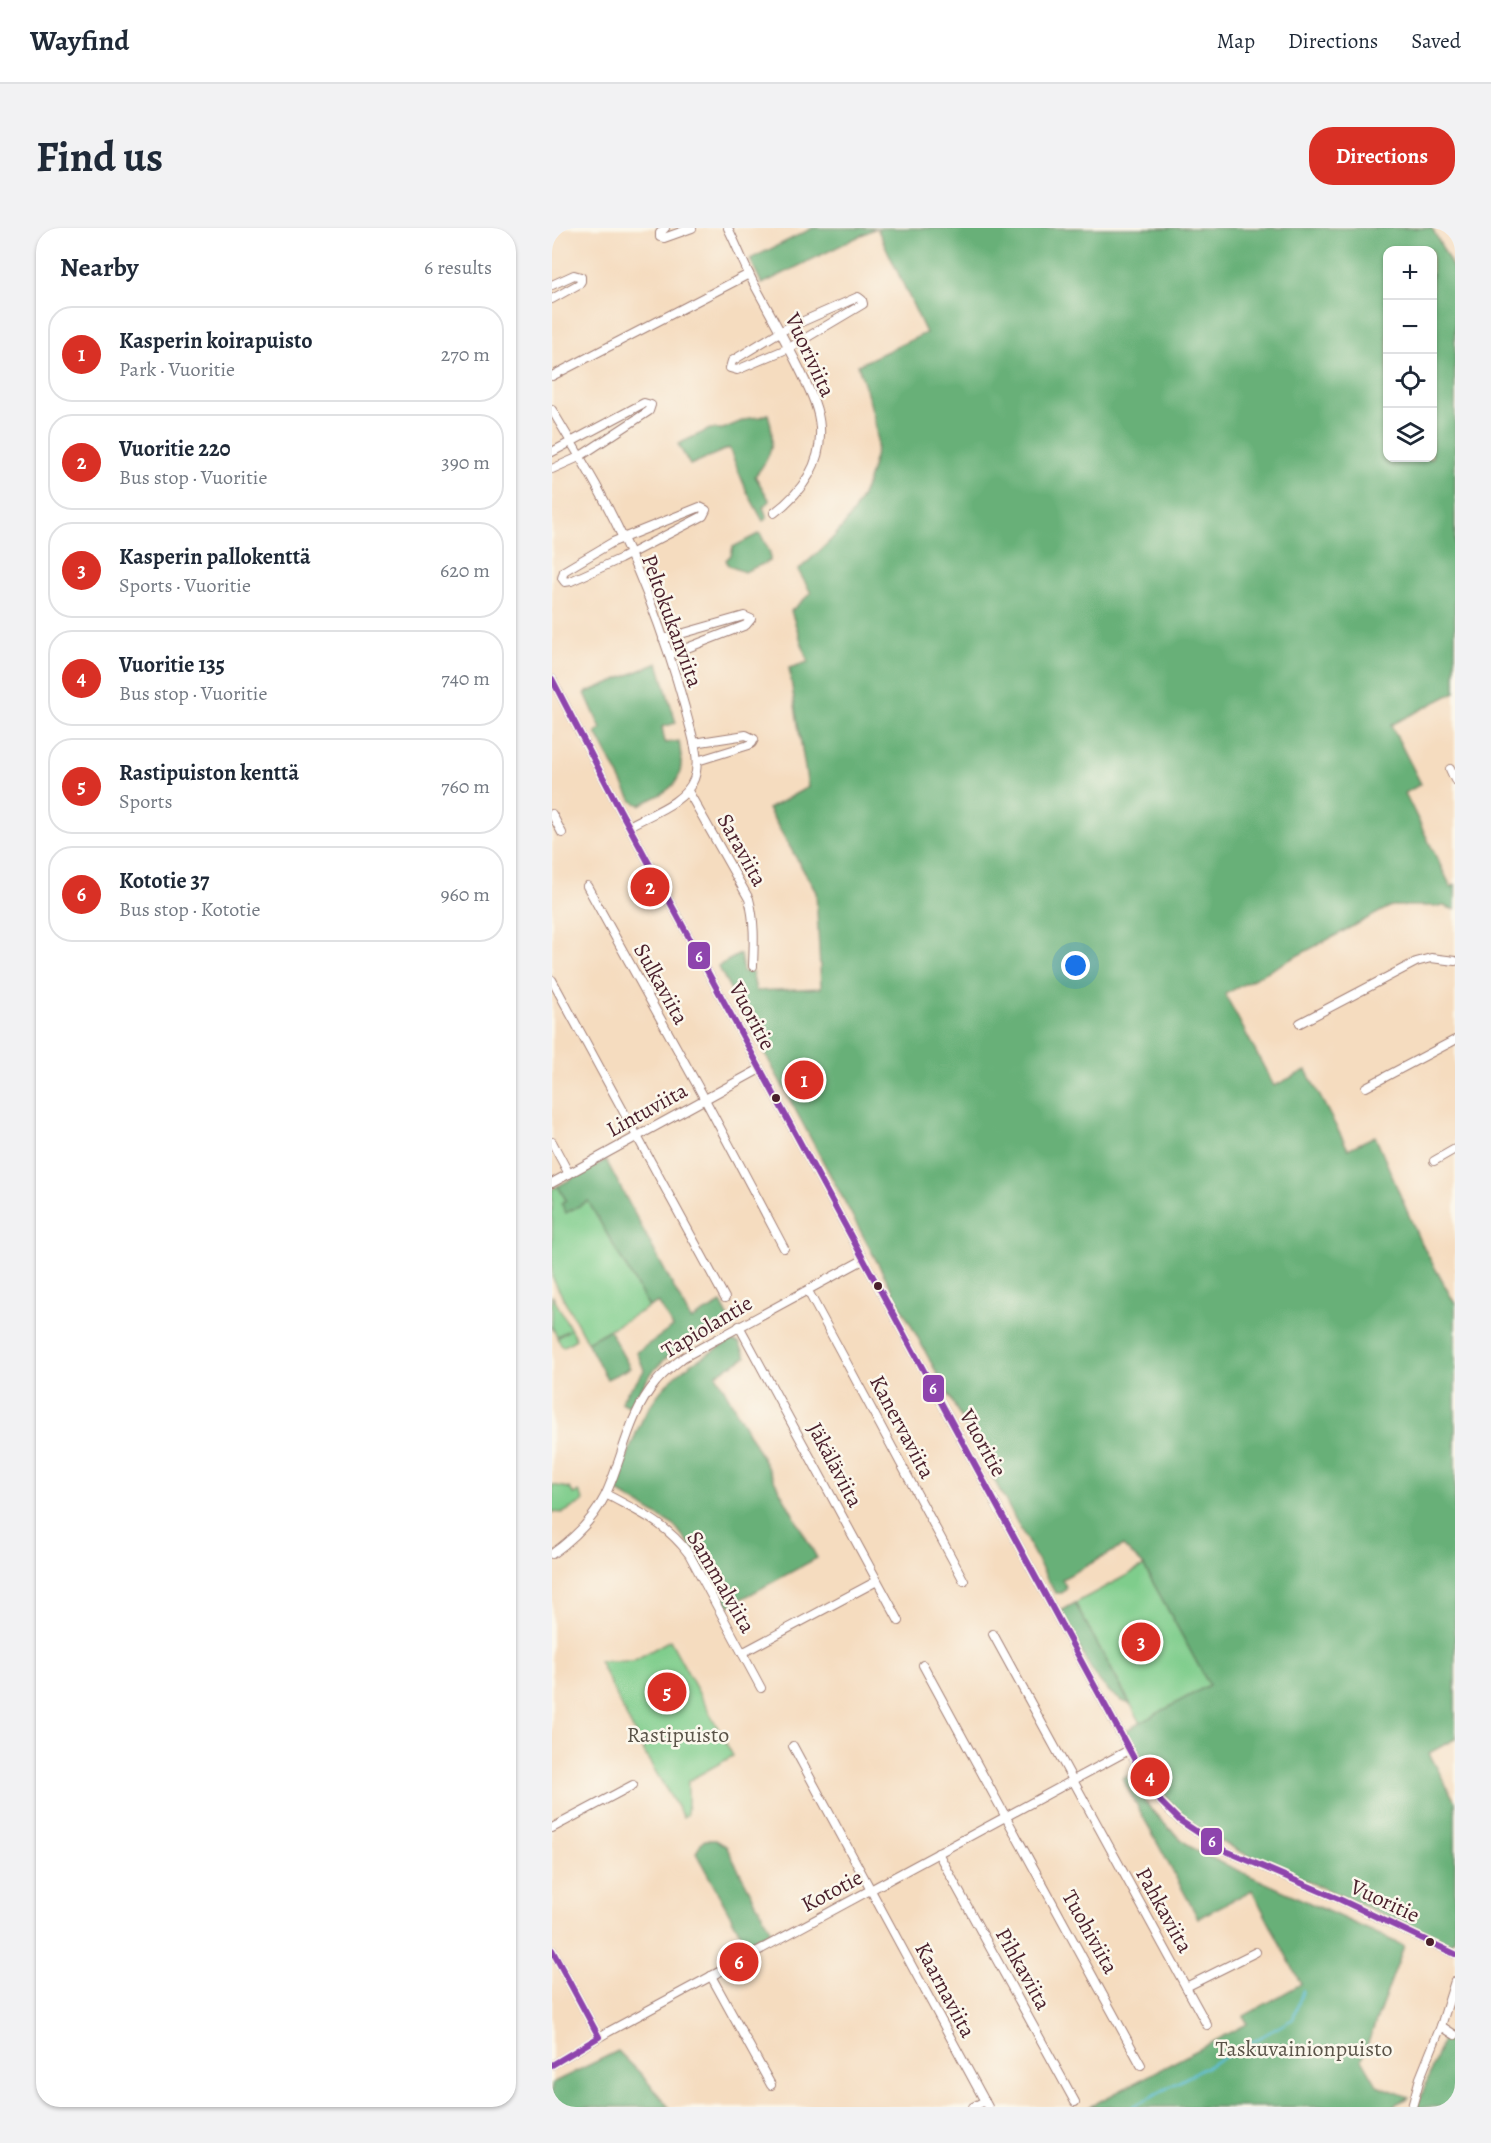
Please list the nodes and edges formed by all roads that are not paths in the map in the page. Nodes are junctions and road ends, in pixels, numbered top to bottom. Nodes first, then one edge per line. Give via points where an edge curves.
1 (665, 228) edge
2 (692, 228) edge
3 (728, 228) edge
4 (749, 274) junction
5 (552, 285) edge
6 (552, 299) edge
7 (781, 331) junction
8 (789, 348) junction
9 (552, 376) edge
10 (552, 410) edge
11 (570, 441) junction
12 (552, 452) edge
13 (579, 457) junction
14 (552, 469) edge
15 (774, 513) dead end
16 (622, 538) junction
17 (629, 554) junction
18 (663, 639) junction
19 (669, 655) junction
20 (552, 679) edge
21 (693, 744) junction
22 (697, 761) junction
23 (1450, 769) dead end
24 (1455, 780) edge
25 (688, 791) junction
26 (552, 814) edge
27 (629, 826) junction
28 (562, 833) dead end
29 (587, 886) dead end
30 (1455, 961) edge
31 (753, 966) dead end
32 (552, 980) edge
33 (1300, 1023) dead end
34 (1455, 1040) edge
35 (760, 1069) junction
36 (1366, 1087) dead end
37 (704, 1099) junction
38 (637, 1136) junction
39 (552, 1142) edge
40 (1455, 1149) edge
41 (1434, 1161) dead end
42 (569, 1174) junction
43 (552, 1183) edge
44 (784, 1248) dead end
45 (863, 1260) junction
46 (808, 1291) junction
47 (725, 1298) dead end
48 (739, 1326) junction
49 (606, 1494) junction
50 (552, 1554) edge
51 (877, 1581) junction
52 (964, 1581) dead end
53 (899, 1620) dead end
54 (993, 1634) dead end
55 (742, 1653) junction
56 (923, 1665) dead end
57 (760, 1688) dead end
58 (793, 1746) dead end
59 (1129, 1750) junction
60 (1073, 1780) junction
61 (633, 1785) dead end
62 (1006, 1816) junction
63 (552, 1828) edge
64 (938, 1853) junction
65 (871, 1890) junction
66 (552, 1950) edge
67 (1256, 1952) dead end
68 (1455, 1954) edge
69 (711, 1977) junction
70 (1455, 1981) edge
71 (1186, 1987) junction
72 (1207, 2025) dead end
73 (1441, 2026) junction
74 (1455, 2035) edge
75 (599, 2037) junction
76 (552, 2065) edge
77 (1141, 2065) dead end
78 (771, 2085) dead end
79 (1075, 2102) dead end
80 (987, 2104) edge
81 (973, 2107) edge
82 (1412, 2107) edge

1 - 2 street via 660,237
3 - 4 street, Vuoriviita
4 - 7 street, Vuoriviita
4 - 9 street
5 - 6 street via 574,275 581,277 579,284
7 - 8 street, Vuoriviita
7 - 8 street via 732,361 730,368 737,370
7 - 8 street via 858,297 862,300 863,304
8 - 15 street, Vuoriviita via 815,405 819,448 801,489
10 - 11 street, Peltokukanviita
11 - 12 street
11 - 13 street, Peltokukanviita
11 - 13 street via 644,403 651,405 650,411
13 - 14 street
13 - 16 street, Peltokukanviita
16 - 17 street, Peltokukanviita
16 - 17 street via 564,571 562,578 571,581
16 - 17 street via 700,507 706,510 703,516
17 - 18 street, Peltokukanviita
18 - 19 street, Peltokukanviita
18 - 19 street via 744,616 751,619 746,625
19 - 21 street, Peltokukanviita
20 - 27 street, Vuoritie
21 - 22 street, Peltokukanviita
21 - 22 street via 746,735 754,739 749,745
22 - 25 street, Peltokukanviita
23 - 24 street
25 - 27 street
25 - 31 street, Saraviita via 749,899 754,918
26 - 28 street
27 - 35 street, Vuoritie
29 - 37 street, Sulkaviita
30 - 33 street via 1431,958 1416,963
32 - 38 street
34 - 36 street
35 - 37 street, Lintuviita
35 - 45 street, Vuoritie
37 - 38 street, Lintuviita
37 - 44 street, Sulkaviita
38 - 42 street, Lintuviita
38 - 47 street
39 - 42 street
40 - 41 street
42 - 43 street, Lintuviita
45 - 46 street, Tapiolantie
45 - 59 street, Vuoritie
46 - 48 street, Tapiolantie
46 - 52 street, Kanervaviita
48 - 49 street, Tapiolantie via 684,1357 656,1382 631,1424
48 - 51 street, Jäkäläviita
49 - 50 street, Tapiolantie via 582,1529
49 - 55 street, Sammalviita via 665,1527 677,1538
51 - 53 street, Jäkäläviita
51 - 55 street, Sammalviita
54 - 60 street, Pahkaviita
55 - 57 street, Sammalviita
56 - 62 street, Tuohiviita
58 - 65 street, Kaarnaviita
59 - 60 street, Kototie
59 - 68 street, Vuoritie via 1161,1802 1203,1838
60 - 62 street, Kototie
60 - 71 street, Pahkaviita
61 - 63 street
62 - 64 street, Kototie
62 - 77 street, Tuohiviita
64 - 65 street, Kototie
64 - 79 street, Pihkaviita
65 - 69 street, Kototie
65 - 80 street, Kaarnaviita
66 - 75 street
67 - 71 street, Pahkaviita
69 - 75 street, Kototie
69 - 78 street
70 - 73 street
71 - 72 street
73 - 74 street
73 - 82 street
75 - 76 street, Kototie
80 - 81 street

